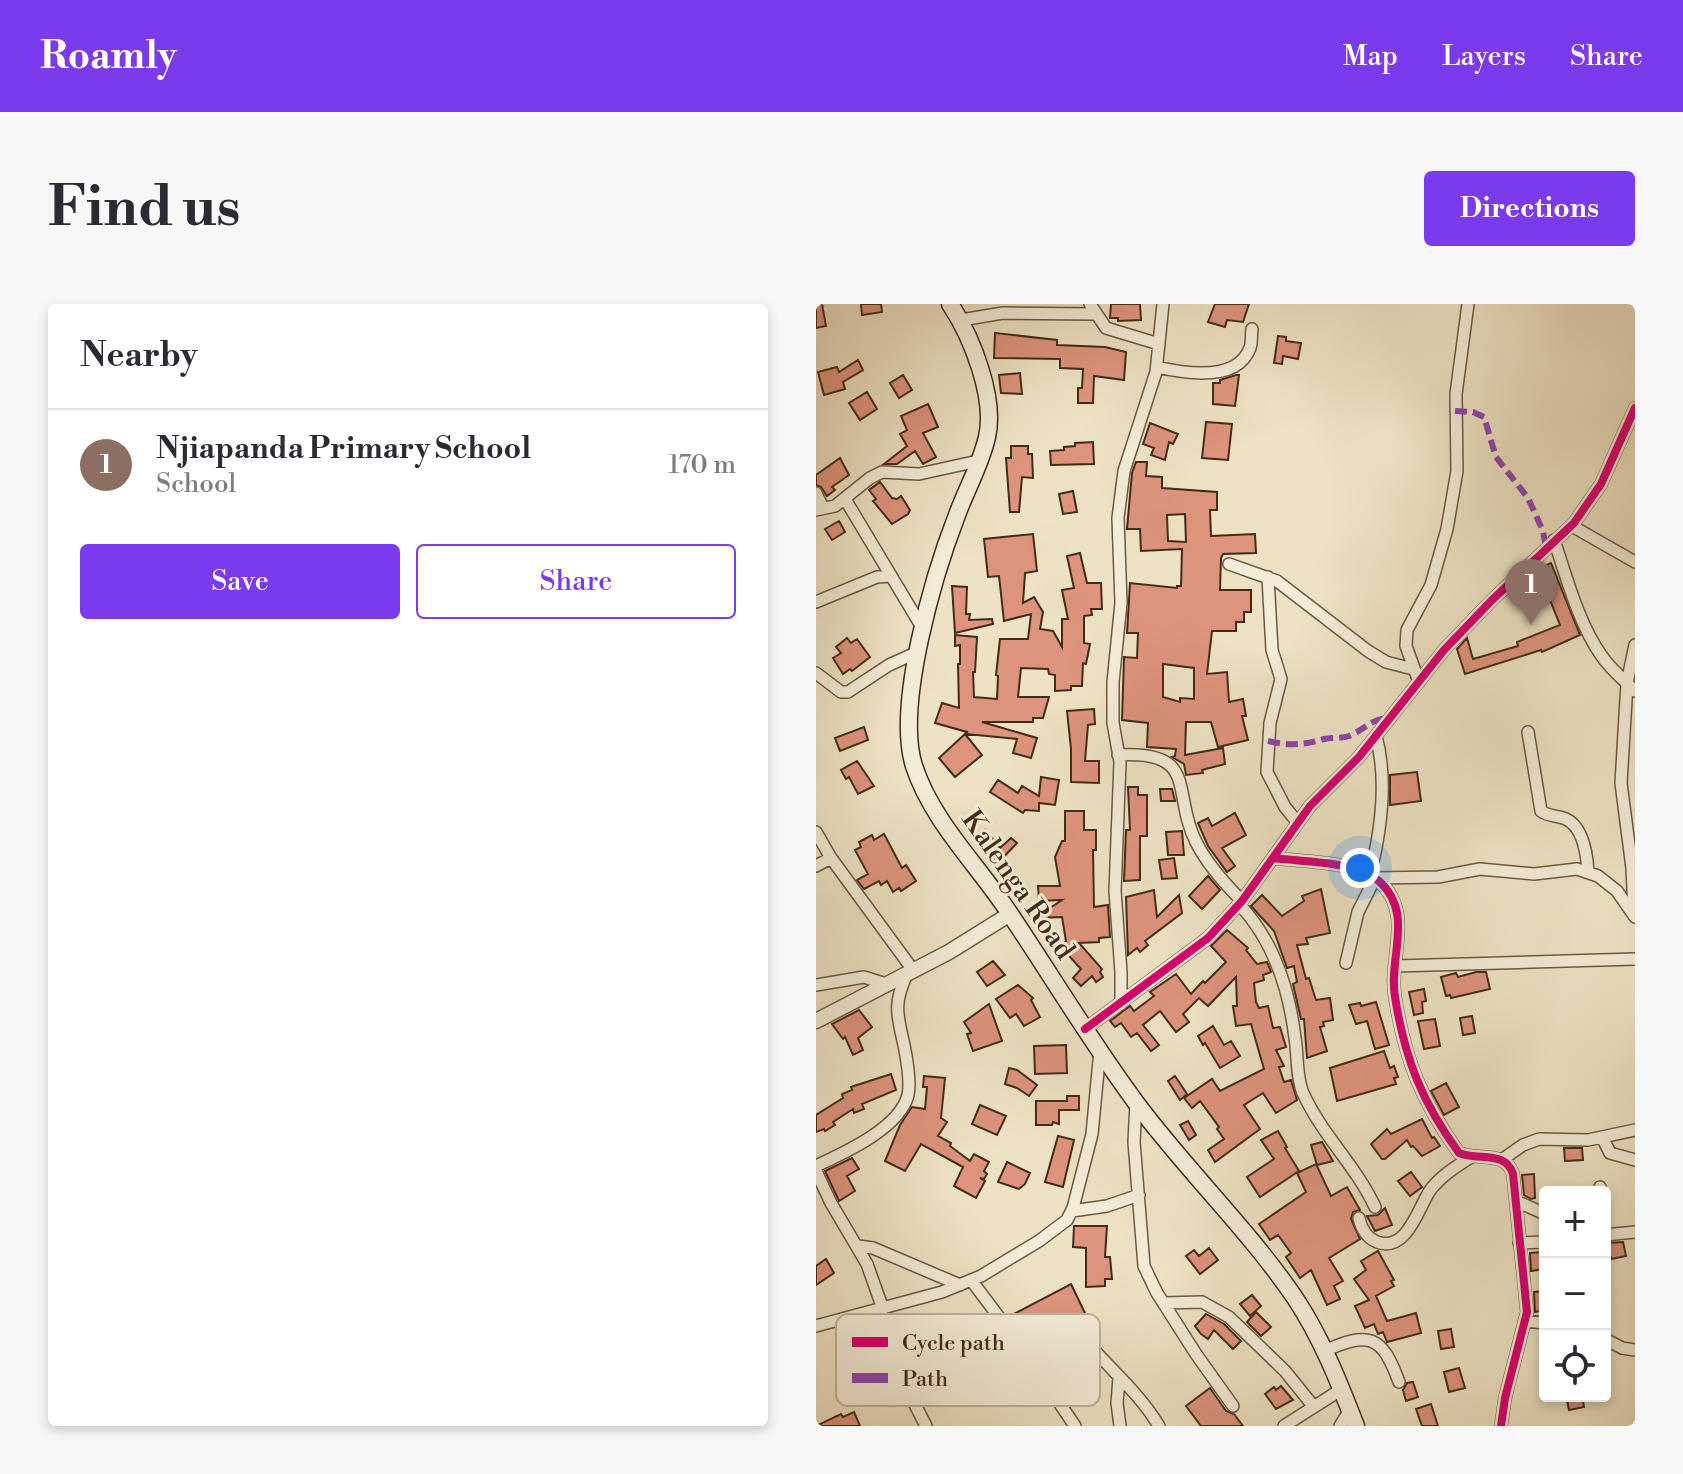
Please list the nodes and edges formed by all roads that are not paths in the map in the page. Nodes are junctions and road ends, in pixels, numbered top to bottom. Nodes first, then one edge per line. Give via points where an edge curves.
1 (950, 304) edge
2 (980, 304) edge
3 (1163, 304) edge
4 (1468, 304) edge
5 (1092, 309) edge
6 (968, 318) junction
7 (1252, 329) dead end
8 (1159, 344) junction
9 (1157, 367) junction
10 (1635, 408) edge
11 (978, 461) junction
12 (816, 493) edge
13 (845, 499) junction
14 (819, 509) edge
15 (1572, 526) junction
16 (1554, 540) junction
17 (1635, 562) edge
18 (1229, 564) dead end
19 (891, 576) junction
20 (1268, 577) junction
21 (816, 602) edge
22 (923, 629) junction
23 (1635, 645) edge
24 (918, 652) junction
25 (1413, 669) junction
26 (816, 673) edge
27 (1419, 682) junction
28 (1631, 687) edge
29 (1528, 732) dead end
30 (1376, 736) junction
31 (1118, 755) junction
32 (1298, 823) junction
33 (816, 832) edge
34 (831, 858) junction
35 (1273, 858) junction
36 (816, 866) edge
37 (1588, 872) junction
38 (1373, 877) junction
39 (1241, 902) junction
40 (1010, 914) junction
41 (1635, 916) edge
42 (1635, 959) edge
43 (1346, 963) dead end
44 (1396, 966) junction
45 (910, 972) junction
46 (886, 984) junction
47 (816, 985) edge
48 (1121, 1004) junction
49 (816, 1021) edge
50 (1085, 1029) junction
51 (1100, 1050) junction
52 (1136, 1103) junction
53 (1635, 1130) edge
54 (1602, 1137) junction
55 (1471, 1157) junction
56 (1503, 1159) junction
57 (1635, 1160) edge
58 (816, 1168) edge
59 (1139, 1195) junction
60 (1516, 1201) junction
61 (1375, 1207) dead end
62 (1072, 1211) junction
63 (1539, 1211) edge
64 (1359, 1218) dead end
65 (1635, 1232) edge
66 (1611, 1234) edge
67 (1539, 1242) edge
68 (1519, 1243) junction
69 (858, 1246) junction
70 (965, 1282) junction
71 (1165, 1303) junction
72 (879, 1312) junction
73 (870, 1314) edge
74 (877, 1314) edge
75 (993, 1314) edge
76 (1525, 1321) junction
77 (836, 1322) edge
78 (1539, 1322) edge
79 (816, 1326) edge
80 (1611, 1342) edge
81 (1635, 1350) edge
82 (1324, 1351) junction
83 (1100, 1357) edge
84 (1119, 1378) junction
85 (1399, 1382) dead end
86 (1342, 1389) junction
87 (915, 1406) edge
88 (1061, 1406) edge
89 (1233, 1406) dead end
90 (1314, 1407) junction
91 (1353, 1418) edge
92 (926, 1426) edge
93 (1075, 1426) edge
94 (1120, 1426) edge
95 (1159, 1426) edge
96 (1284, 1426) edge
97 (1340, 1426) edge
98 (1501, 1426) edge

1 - 6 main road, Kalenga Road
2 - 6 street
3 - 8 street
4 - 25 street via 1456,394 1457,471 1439,564 1407,630
5 - 6 street
5 - 8 street via 1106,328
6 - 11 main road, Kalenga Road via 989,411
7 - 9 street via 1242,360 1217,373
8 - 9 street
9 - 31 street via 1124,471 1118,518 1121,603 1113,723
10 - 15 street via 1601,484
11 - 13 street via 919,474 882,472
11 - 22 main road, Kalenga Road via 947,542
12 - 14 street
13 - 14 street
13 - 19 street
15 - 16 street
15 - 17 street
16 - 27 street
16 - 28 street via 1598,652
18 - 20 street
19 - 21 street
19 - 22 street
20 - 25 street via 1368,651
20 - 32 street via 1272,650 1281,679 1270,723 1267,772
22 - 24 main road, Kalenga Road
23 - 28 street
24 - 26 street via 848,692
24 - 40 main road, Kalenga Road via 910,715 913,762 933,807
25 - 27 street
27 - 30 street
28 - 41 street via 1621,783
29 - 37 street via 1541,811 1574,826
30 - 32 street
30 - 38 street via 1381,803
31 - 39 street via 1146,754 1175,772 1196,843
31 - 48 street via 1115,891
32 - 35 street
33 - 34 street
34 - 36 street
34 - 45 street
35 - 38 street via 1358,869
35 - 39 street
37 - 38 street via 1480,869 1438,877
37 - 41 street via 1617,891
38 - 43 street
38 - 44 street via 1393,898 1398,915
39 - 48 street via 1208,938
39 - 61 street via 1274,952 1283,978 1301,1090
40 - 45 street
40 - 50 main road, Kalenga Road
42 - 44 street
44 - 55 street via 1394,994 1416,1082 1459,1153
45 - 46 street
45 - 58 street via 896,999 908,1077 902,1108 876,1133
46 - 47 street via 864,977
46 - 49 street
48 - 50 street
50 - 51 main road, Kalenga Road
51 - 52 main road, Kalenga Road
51 - 62 street via 1092,1134
52 - 59 street
52 - 82 main road, Kalenga Road via 1268,1261
53 - 54 street
54 - 56 street via 1531,1140
54 - 57 street via 1610,1153
55 - 56 street
55 - 64 street via 1440,1179 1411,1227 1395,1239 1373,1240
56 - 60 street via 1513,1174
58 - 69 street
59 - 62 street
59 - 71 street via 1144,1266
60 - 63 street
60 - 68 street
62 - 70 street via 1046,1236
65 - 66 street
67 - 68 street
68 - 76 street
69 - 70 street
69 - 72 street via 874,1280
70 - 72 street
70 - 75 street
71 - 89 street
71 - 90 street via 1202,1302 1229,1317
72 - 73 street
72 - 74 street
76 - 78 street
76 - 98 street
77 - 79 street
80 - 81 street
82 - 85 street via 1369,1339 1385,1352
82 - 86 main road, Kalenga Road
83 - 84 street
84 - 94 street
84 - 95 street
86 - 90 street
86 - 91 main road, Kalenga Road
87 - 92 street
88 - 93 street
90 - 96 street
91 - 97 street

